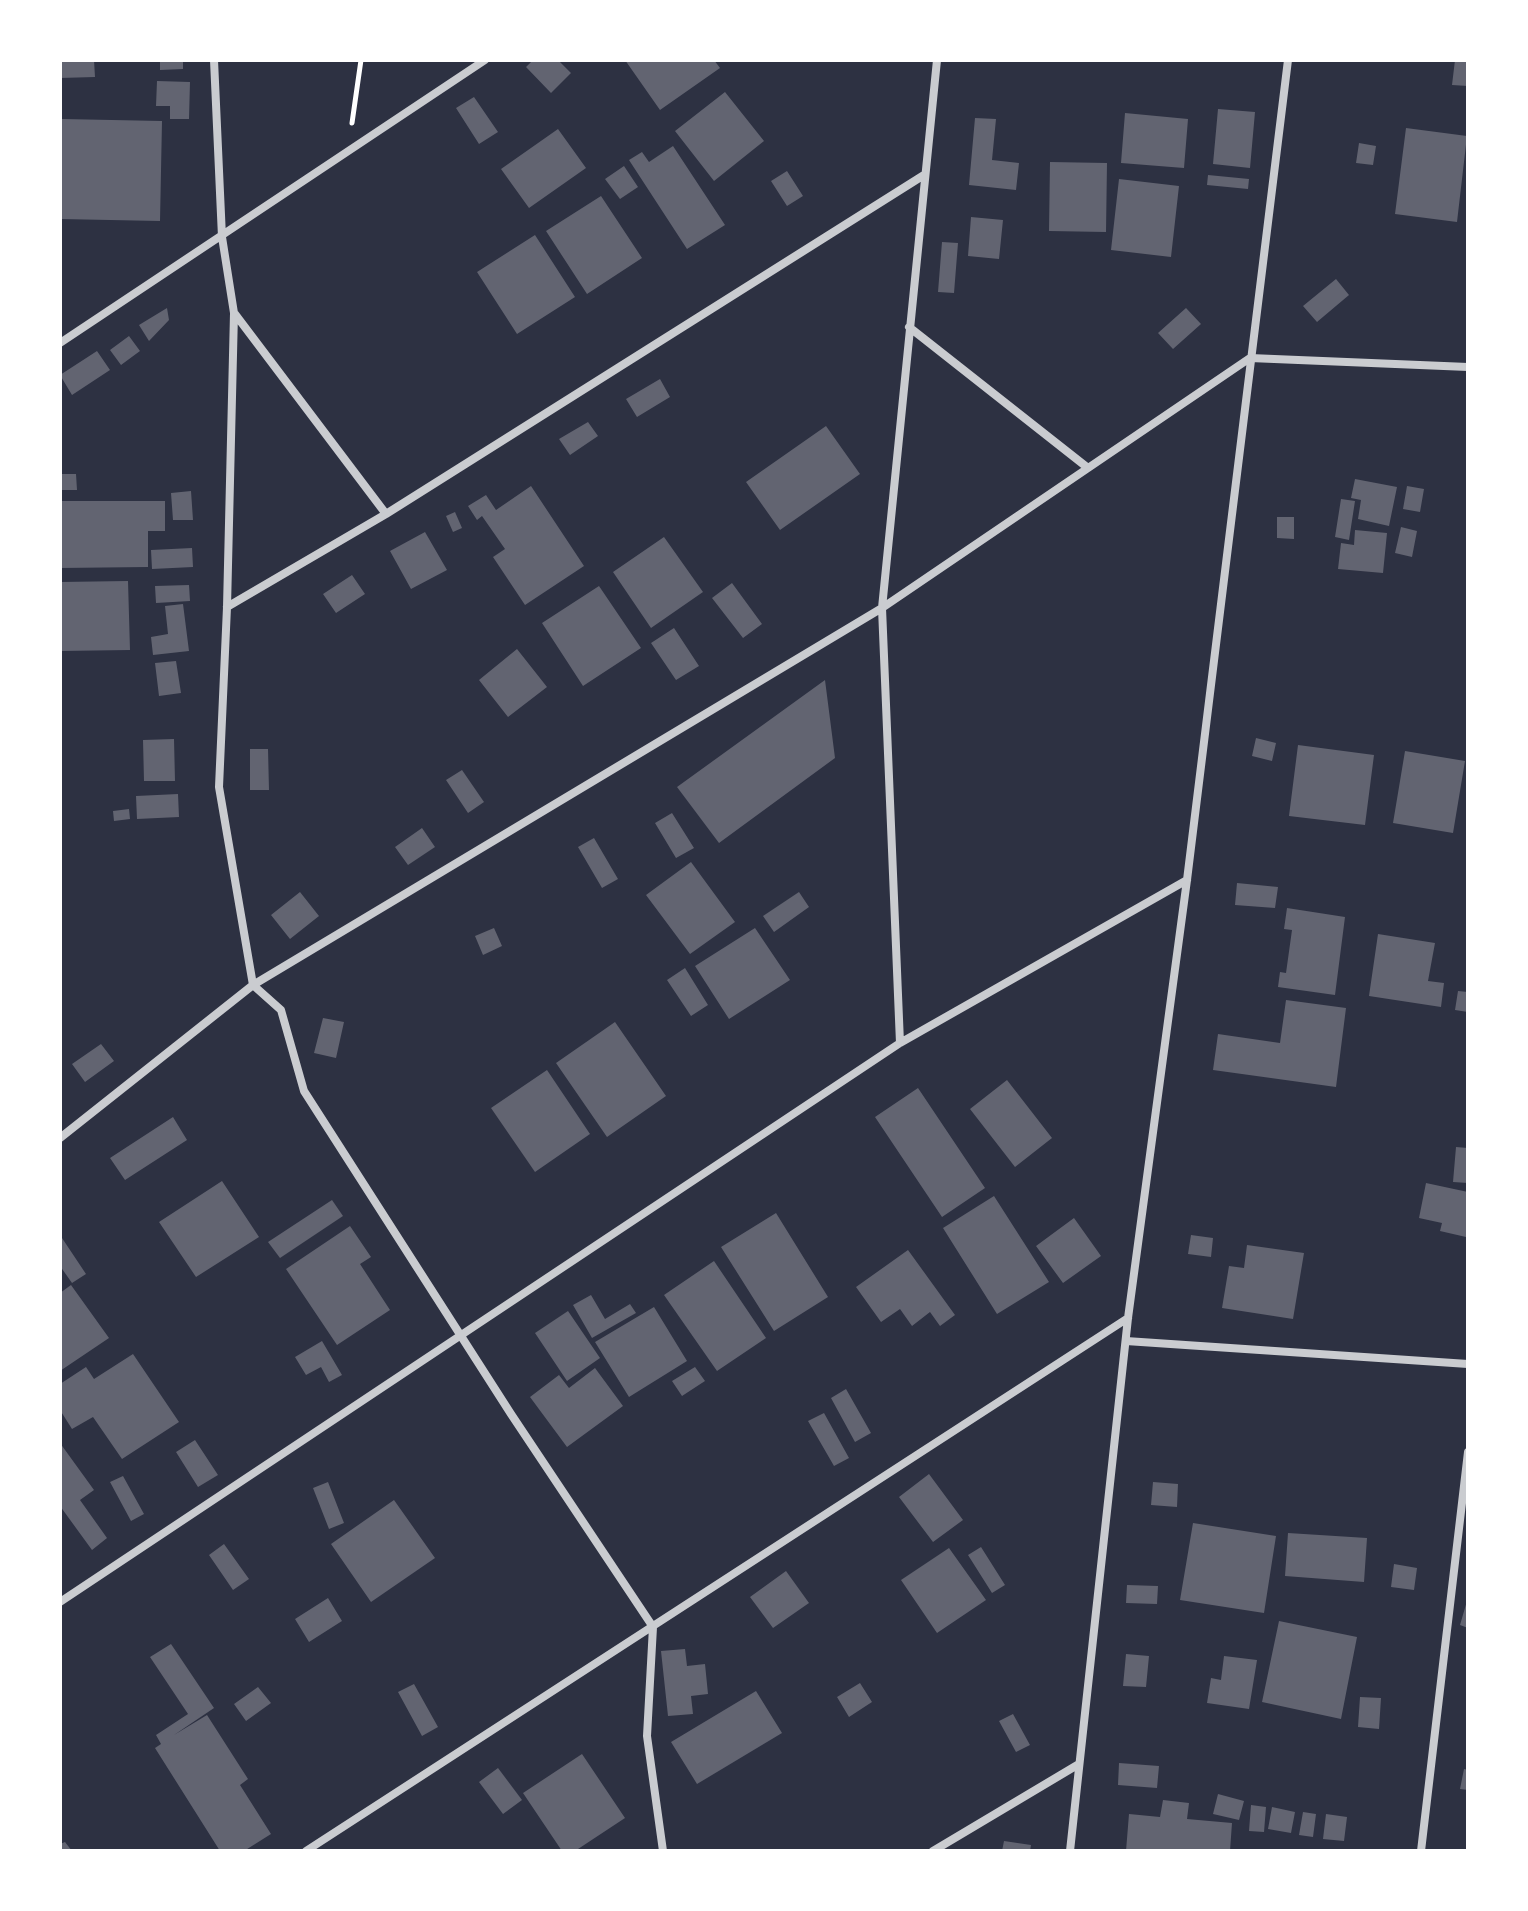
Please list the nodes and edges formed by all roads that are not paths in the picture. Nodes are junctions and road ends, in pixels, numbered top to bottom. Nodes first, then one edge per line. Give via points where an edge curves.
1 (214, 60) edge
2 (485, 60) edge
3 (937, 60) edge
4 (1288, 60) edge
5 (924, 175) junction
6 (222, 237) junction
7 (234, 313) junction
8 (909, 327) junction
9 (60, 343) edge
10 (1250, 358) junction
11 (1468, 367) edge
12 (1088, 468) junction
13 (386, 514) junction
14 (227, 607) junction
15 (882, 608) junction
16 (1187, 880) junction
17 (253, 985) junction
18 (900, 1043) junction
19 (60, 1138) edge
20 (1128, 1318) junction
21 (461, 1337) junction
22 (1126, 1341) junction
23 (1468, 1364) edge
24 (1468, 1452) edge
25 (60, 1602) edge
26 (653, 1627) junction
27 (1079, 1764) junction
28 (306, 1851) edge
29 (663, 1851) edge
30 (933, 1851) edge
31 (1070, 1851) edge
32 (1421, 1851) edge

1 - 6 street
2 - 6 street
3 - 5 street
4 - 10 street
5 - 8 street
5 - 13 street
6 - 7 street
6 - 9 street
7 - 13 street
7 - 14 street
8 - 12 street
8 - 15 street
10 - 11 street
10 - 12 street
10 - 16 street
12 - 15 street
13 - 14 street
14 - 17 street via 219,787
15 - 17 street
15 - 18 street
16 - 18 street
16 - 20 street
17 - 19 street
17 - 21 street via 281,1010 304,1091
18 - 21 street
20 - 22 street
20 - 26 street
21 - 25 street
21 - 26 street
22 - 23 street
22 - 27 street
24 - 32 street
26 - 28 street
26 - 29 street via 647,1736
27 - 30 street
27 - 31 street

